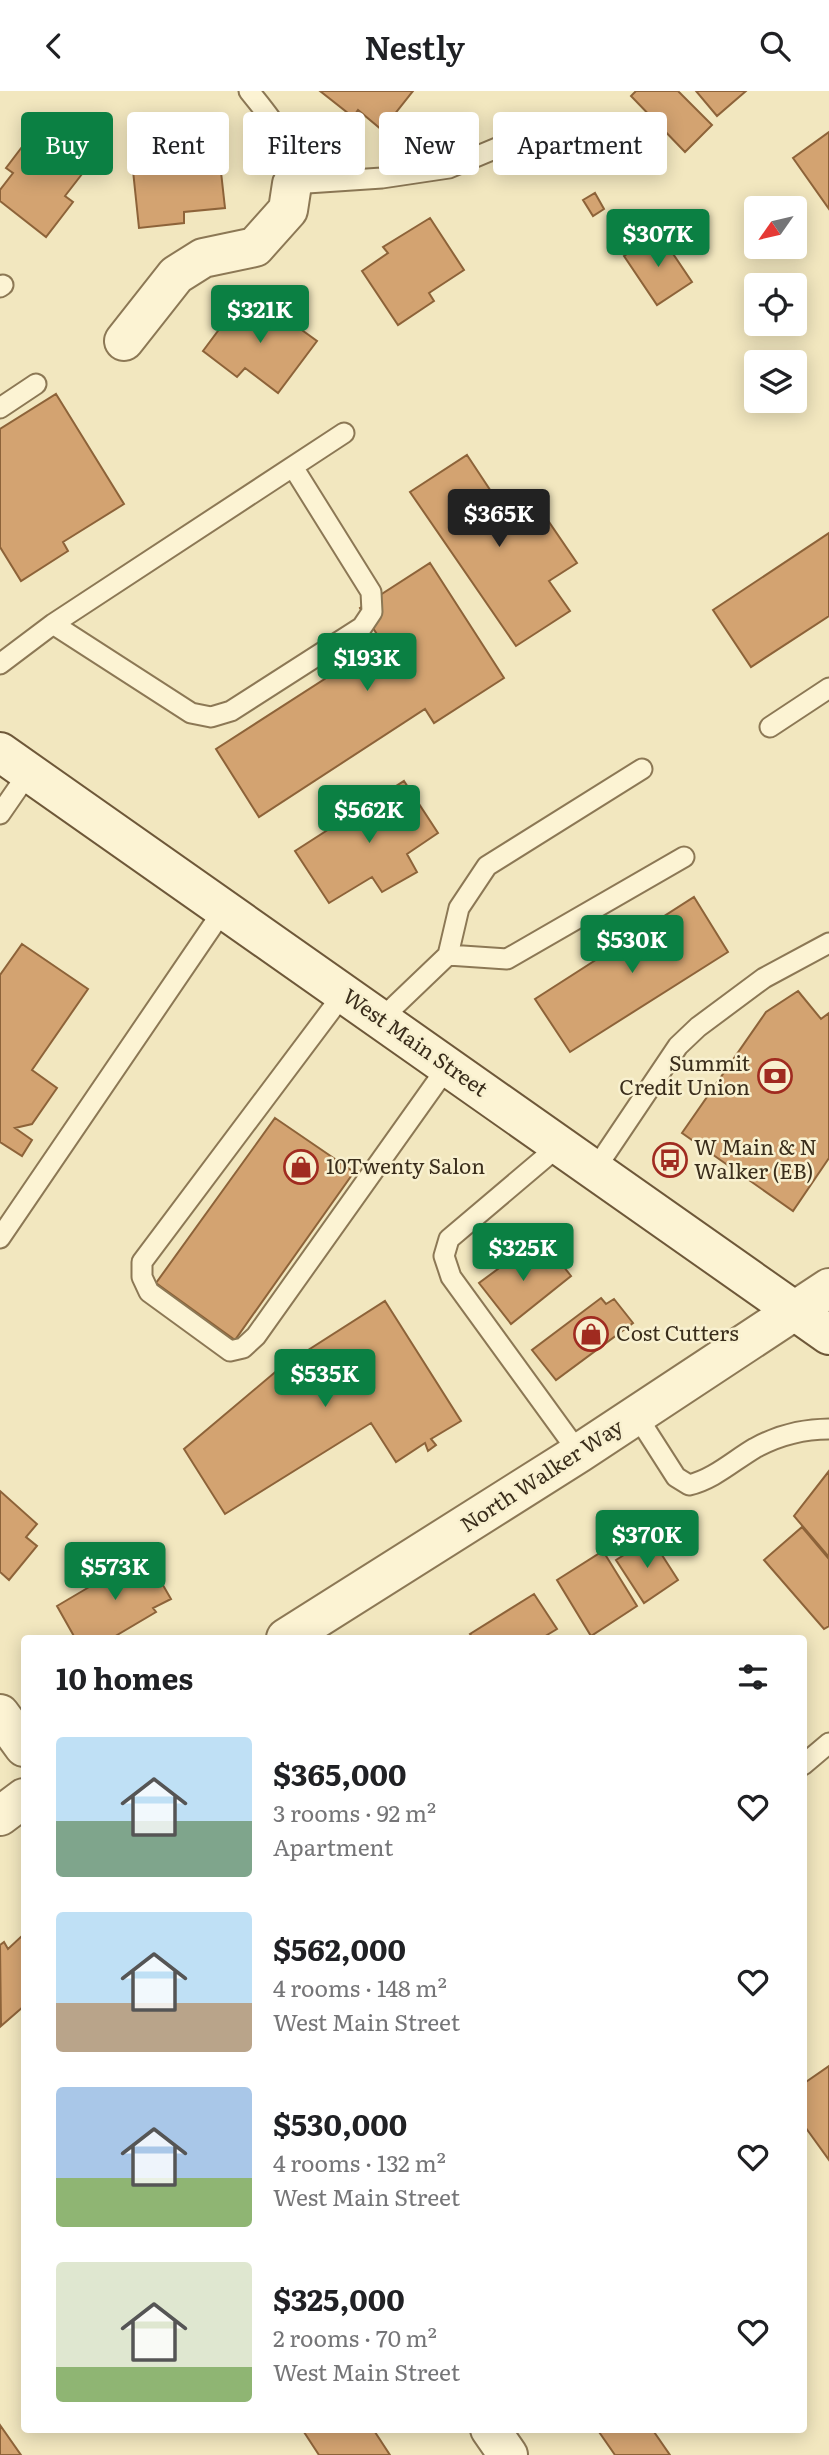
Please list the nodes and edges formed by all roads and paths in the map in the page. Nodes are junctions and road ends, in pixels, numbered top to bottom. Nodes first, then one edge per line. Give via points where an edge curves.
1 (249, 91) edge
2 (493, 149) edge
3 (292, 184) junction
4 (124, 341) dead end
5 (36, 384) dead end
6 (0, 408) edge
7 (344, 433) dead end
8 (293, 467) junction
9 (53, 624) junction
10 (0, 664) edge
11 (829, 688) edge
12 (770, 727) dead end
13 (15, 762) edge
14 (642, 769) dead end
15 (0, 814) edge
16 (684, 857) dead end
17 (224, 909) junction
18 (829, 943) edge
19 (448, 955) junction
20 (344, 993) junction
21 (381, 1019) junction
22 (448, 1066) junction
23 (560, 1145) junction
24 (596, 1168) junction
25 (0, 1238) edge
26 (829, 1288) edge
27 (796, 1310) junction
28 (829, 1335) edge
29 (637, 1416) junction
30 (829, 1429) edge
31 (579, 1453) junction
32 (291, 1635) edge
33 (0, 1714) edge
34 (21, 1743) edge
35 (829, 1743) edge
36 (807, 1762) edge
37 (21, 1800) edge
38 (0, 1816) edge
39 (493, 2433) edge
40 (508, 2455) edge

1 - 3 lane via 275,123 295,170
2 - 3 lane via 449,167 382,178
3 - 4 street via 288,210 255,247 203,258 176,275
5 - 6 lane
7 - 8 lane
8 - 9 lane
8 - 9 lane via 371,592 372,612 362,627 231,711 211,717 191,713
9 - 10 lane
11 - 12 lane
13 - 15 lane
13 - 17 street, West Main Street
14 - 19 lane via 487,866 459,908
16 - 19 lane via 507,959
17 - 20 street, West Main Street
17 - 25 lane
18 - 24 lane via 764,978 678,1046
19 - 21 lane
20 - 21 street, West Main Street
20 - 22 lane via 142,1262 149,1292 230,1351 243,1348 256,1336
21 - 22 street, West Main Street
22 - 23 street, West Main Street
23 - 24 street, West Main Street
23 - 31 lane via 449,1239 444,1256 451,1277
24 - 27 street, West Main Street
26 - 27 street, North Walker Way
27 - 28 street, West Main Street
27 - 29 street, North Walker Way
29 - 30 lane via 676,1477 688,1485 785,1434
29 - 31 street, North Walker Way
31 - 32 street, North Walker Way
33 - 34 street
35 - 36 lane
37 - 38 street
39 - 40 street

